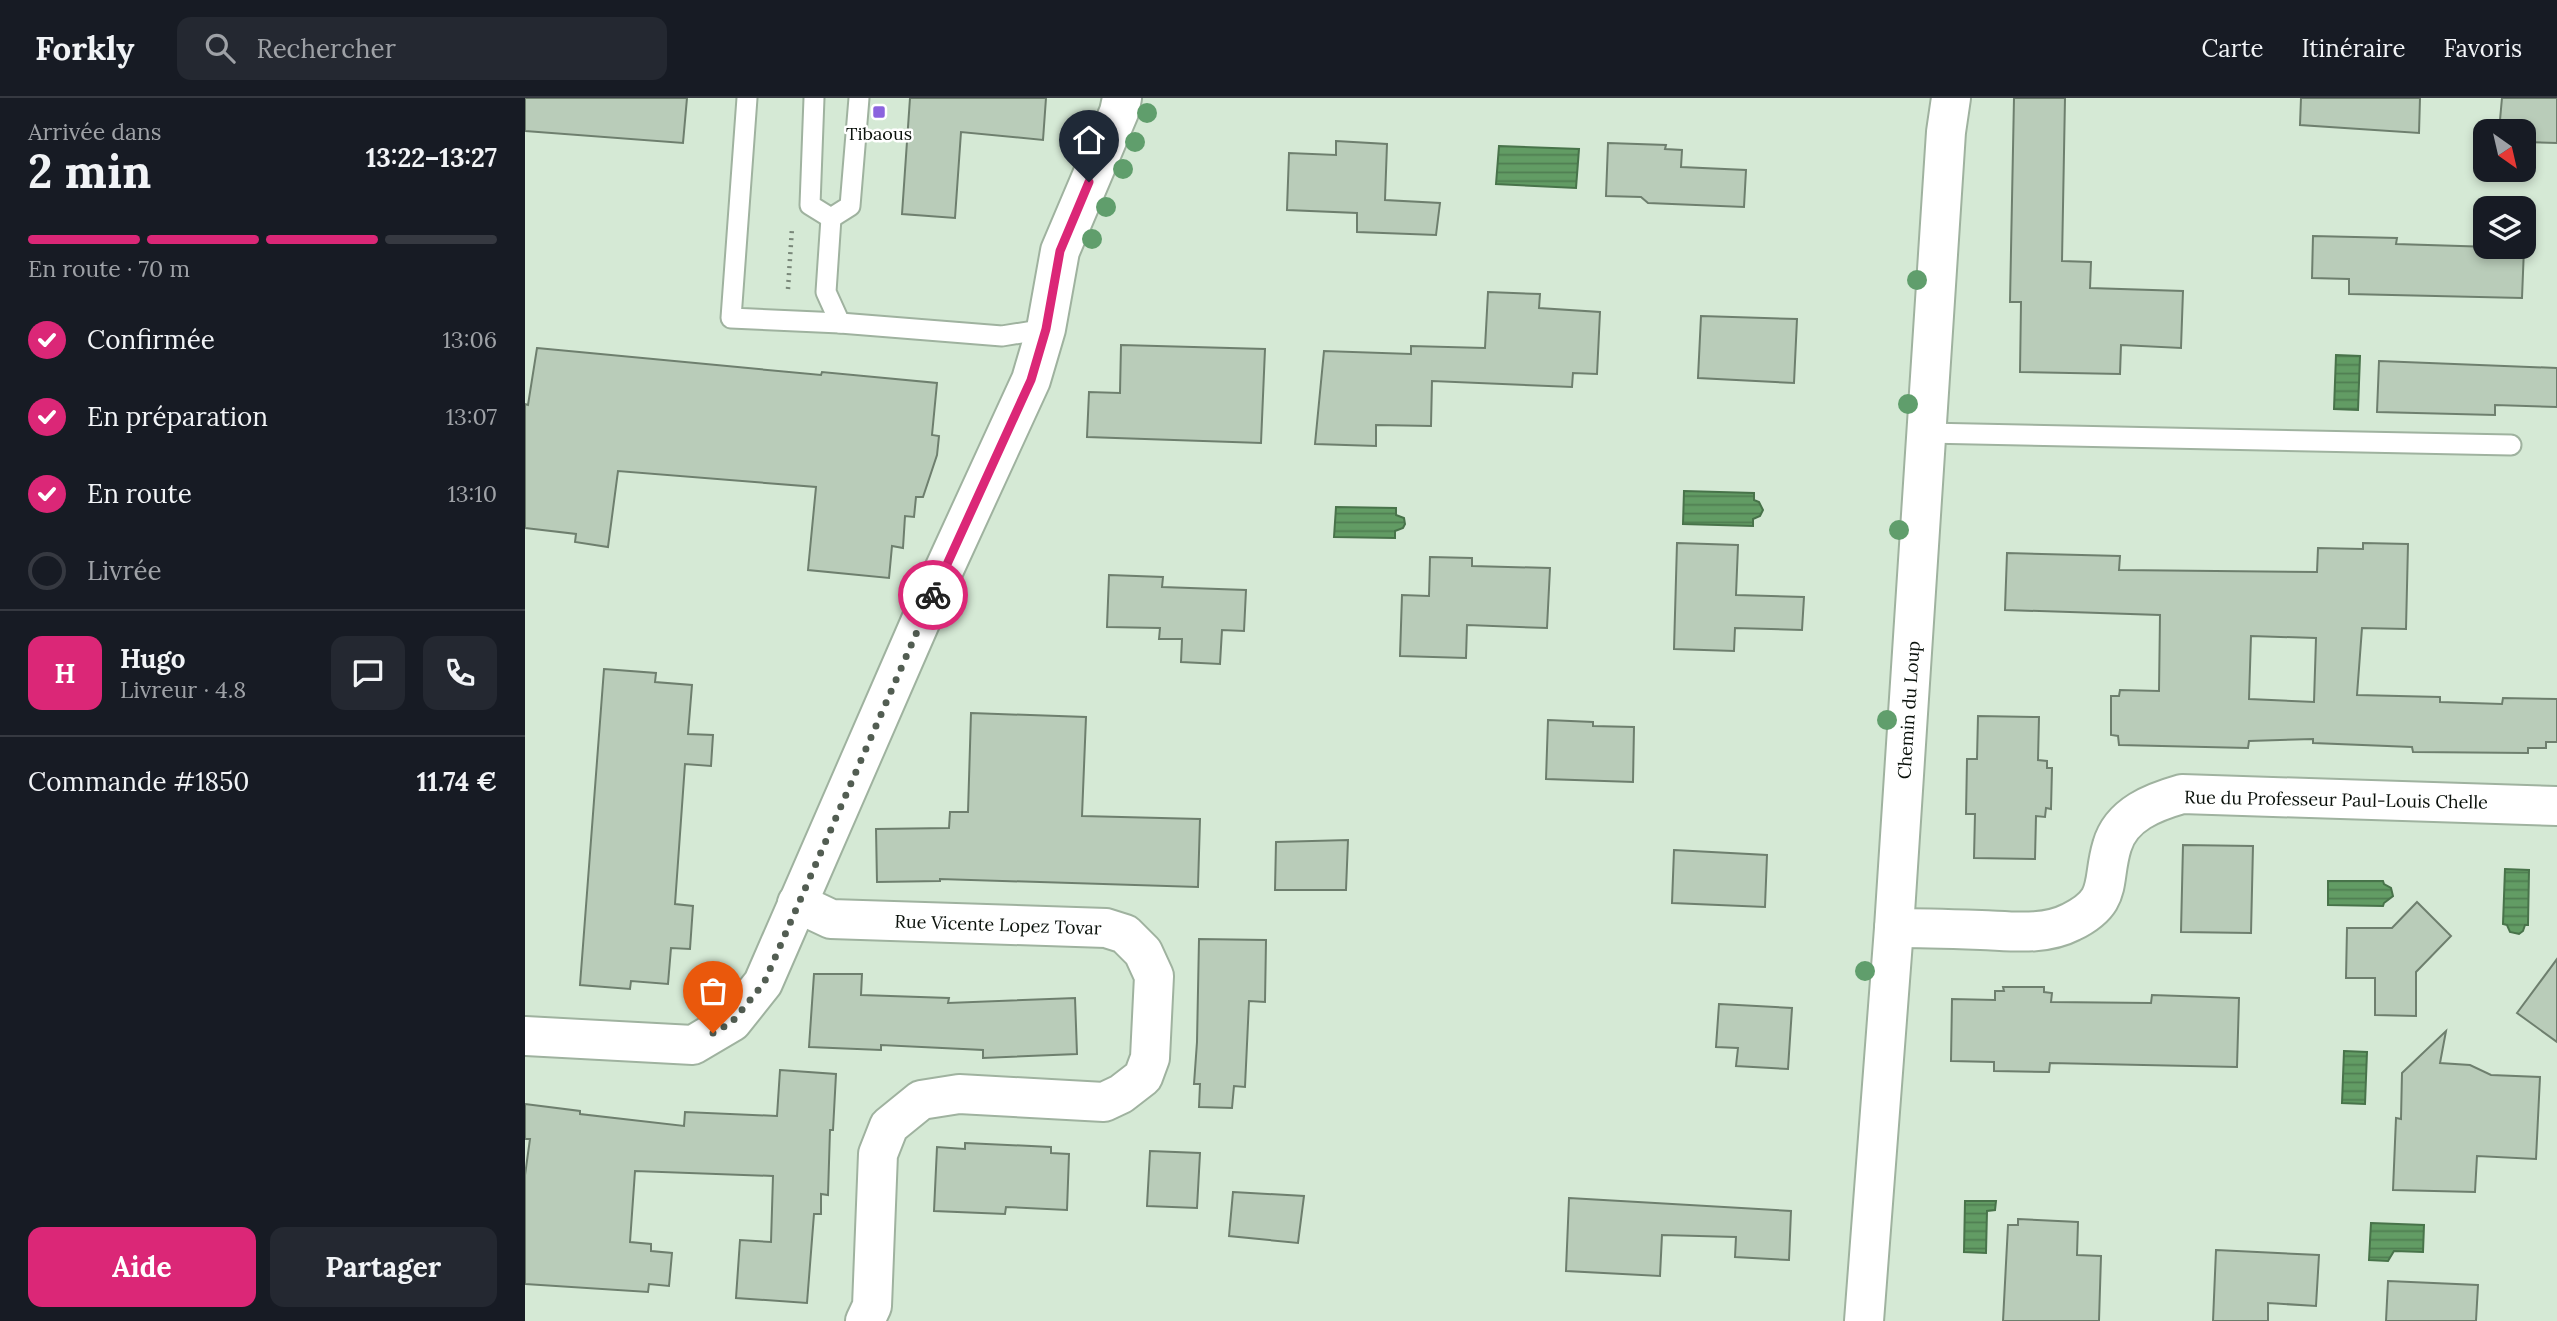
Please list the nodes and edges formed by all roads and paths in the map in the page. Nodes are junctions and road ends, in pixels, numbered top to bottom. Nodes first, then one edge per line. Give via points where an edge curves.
1 (747, 98) edge
2 (814, 98) edge
3 (859, 98) edge
4 (1122, 98) edge
5 (1951, 98) edge
6 (831, 218) junction
7 (840, 323) junction
8 (1046, 329) junction
9 (1926, 433) junction
10 (2511, 445) dead end
11 (2557, 806) edge
12 (797, 903) junction
13 (1895, 928) junction
14 (525, 1036) edge
15 (865, 1321) edge
16 (1864, 1321) edge

1 - 7 lane via 731,318
2 - 6 lane via 810,205
3 - 6 lane via 850,206
4 - 8 street via 1060,251
5 - 9 street, Chemin du Loup
6 - 7 lane via 826,292
7 - 8 lane via 1002,336
8 - 12 street via 1031,380
9 - 10 lane
9 - 13 street, Chemin du Loup
11 - 13 street, Rue du Professeur Paul-Louis Chelle via 2182,794 2152,802 2126,822 2112,844 2107,880 2097,905 2071,922 2040,931
12 - 14 street via 764,983 732,1022 693,1045
12 - 15 street, Rue Vicente Lopez Tovar via 831,919 1106,928 1125,934 1143,952 1154,976 1150,1058 1143,1077 1121,1094 1104,1102 959,1094 921,1100 889,1126 879,1154 871,1306
13 - 16 street, Chemin du Loup

